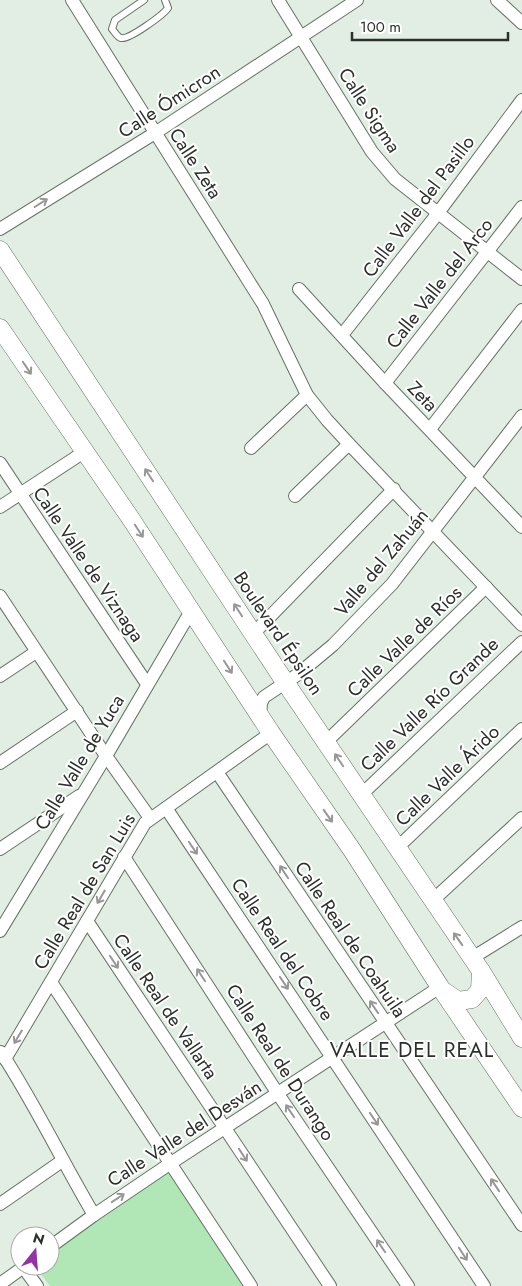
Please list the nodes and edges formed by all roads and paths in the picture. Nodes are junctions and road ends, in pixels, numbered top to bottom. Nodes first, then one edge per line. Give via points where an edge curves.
1 (72, 0) edge
2 (144, 0) edge
3 (278, 0) edge
4 (357, 0) edge
5 (497, 0) edge
6 (167, 1) edge
7 (522, 23) edge
8 (301, 37) junction
9 (522, 100) edge
10 (155, 133) junction
11 (522, 207) edge
12 (438, 213) junction
13 (0, 229) edge
14 (0, 250) edge
15 (487, 252) junction
16 (522, 279) edge
17 (300, 289) dead end
18 (522, 310) edge
19 (0, 328) edge
20 (342, 335) junction
21 (385, 383) junction
22 (307, 395) junction
23 (522, 416) edge
24 (430, 430) junction
25 (349, 444) junction
26 (251, 448) dead end
27 (84, 452) junction
28 (0, 463) edge
29 (475, 479) junction
30 (394, 489) junction
31 (20, 494) junction
32 (295, 496) dead end
33 (0, 507) edge
34 (521, 525) edge
35 (433, 530) junction
36 (486, 587) junction
37 (0, 596) edge
38 (191, 611) junction
39 (522, 625) edge
40 (253, 634) junction
41 (522, 642) edge
42 (36, 652) junction
43 (0, 676) edge
44 (285, 682) junction
45 (147, 684) junction
46 (77, 711) junction
47 (260, 717) junction
48 (522, 729) edge
49 (271, 733) junction
50 (326, 742) junction
51 (106, 756) junction
52 (0, 763) edge
53 (217, 772) junction
54 (83, 793) junction
55 (362, 794) junction
56 (166, 808) junction
57 (150, 818) junction
58 (522, 818) edge
59 (397, 848) junction
60 (0, 849) edge
61 (124, 857) junction
62 (432, 901) junction
63 (87, 921) junction
64 (1, 927) edge
65 (522, 927) edge
66 (476, 965) junction
67 (51, 982) junction
68 (442, 989) junction
69 (385, 1023) junction
70 (522, 1038) edge
71 (2, 1055) edge
72 (333, 1057) junction
73 (278, 1094) junction
74 (522, 1108) edge
75 (225, 1128) junction
76 (62, 1161) junction
77 (171, 1163) junction
78 (0, 1204) edge
79 (94, 1215) junction
80 (522, 1225) edge
81 (60, 1240) edge
82 (11, 1276) edge
83 (0, 1284) edge
84 (251, 1286) edge
85 (330, 1286) edge
86 (408, 1286) edge
87 (484, 1286) edge

1 - 10 street, Calle Zeta
2 - 6 lane via 115,20 112,29 118,36 128,37 162,15 168,8
3 - 8 street, Calle Sigma
4 - 8 street, Calle Ómicron
5 - 7 street
8 - 10 street, Calle Ómicron
8 - 12 street, Calle Sigma via 372,152 395,179
9 - 12 street, Calle Valle del Pasillo
13 -> 10 street, Calle Ómicron
10 - 22 street, Calle Zeta via 272,321
11 - 15 street, Calle Valle del Arco
12 - 15 street, Calle Sigma
12 - 20 street, Calle Valle del Pasillo
40 -> 14 street, Boulevard Épsilon
15 - 16 street, Calle Sigma
15 - 21 street, Calle Valle del Arco
17 - 20 street, Zeta
18 - 24 street
19 -> 27 street
20 - 21 street, Zeta
21 - 24 street, Zeta
22 - 25 street, Calle Zeta
22 - 26 street
23 - 29 street, Valle del Zahuán
24 - 29 street, Zeta
25 - 30 street, Calle Zeta
25 - 32 street
27 - 31 street
27 -> 38 street
28 - 31 street, Calle Valle de Viznaga
29 - 34 street, Zeta
29 - 35 street, Valle del Zahuán
30 - 35 street, Calle Zeta
30 - 40 street
31 - 33 street
31 - 45 street, Calle Valle de Viznaga
35 - 36 street, Calle Zeta
35 - 44 street, Valle del Zahuán via 392,584 355,623 318,658
36 - 39 street, Calle Zeta
36 - 50 street, Calle Valle de Ríos
37 - 42 street
38 - 45 street, Calle Valle de Yuca
38 -> 47 street
40 - 44 street, Boulevard Épsilon
41 - 55 street, Calle Valle Río Grande
42 - 43 street
42 - 46 street
44 - 47 street, Valle del Zahuán via 264,697
44 - 50 street, Boulevard Épsilon
45 - 51 street, Calle Valle de Yuca
46 - 51 street
46 - 52 street
47 - 49 street
48 - 59 street, Calle Valle Árido
49 - 53 street, Calle Real de San Luis
49 -> 68 street
55 -> 50 street, Boulevard Épsilon
51 - 54 street, Calle Valle de Yuca
51 - 57 street
53 - 56 street, Calle Real de San Luis
69 -> 53 street, Calle Real de Coahuila
54 - 60 street
54 - 64 street, Calle Valle de Yuca
55 - 59 street, Boulevard Épsilon
56 - 57 street, Calle Real de San Luis
56 -> 72 street, Calle Real del Cobre
57 - 61 street, Calle Real de San Luis
58 - 62 street
59 - 62 street, Boulevard Épsilon
61 -> 63 street, Calle Real de San Luis
73 -> 61 street, Calle Real de Durango
66 -> 62 street, Boulevard Épsilon
63 - 67 street, Calle Real de San Luis
63 -> 75 street, Calle Real de Vallarta
65 - 66 street
66 - 68 street via 480,990 472,999 458,1001
66 - 70 street, Boulevard Épsilon
67 -> 71 street, Calle Real de San Luis
67 - 77 street
68 - 69 street, Calle Valle del Desván
68 - 74 street
69 - 72 street, Calle Valle del Desván
80 -> 69 street, Calle Real de Coahuila
71 - 76 street
72 - 73 street, Calle Valle del Desván
72 -> 87 street, Calle Real del Cobre
73 - 75 street, Calle Valle del Desván
86 -> 73 street, Calle Real de Durango
75 - 77 street, Calle Valle del Desván
75 -> 85 street, Calle Real de Vallarta
76 - 78 street
76 - 79 street
79 -> 77 street, Calle Valle del Desván
77 - 84 street
79 - 81 street, Calle Valle del Desván
82 - 83 street

